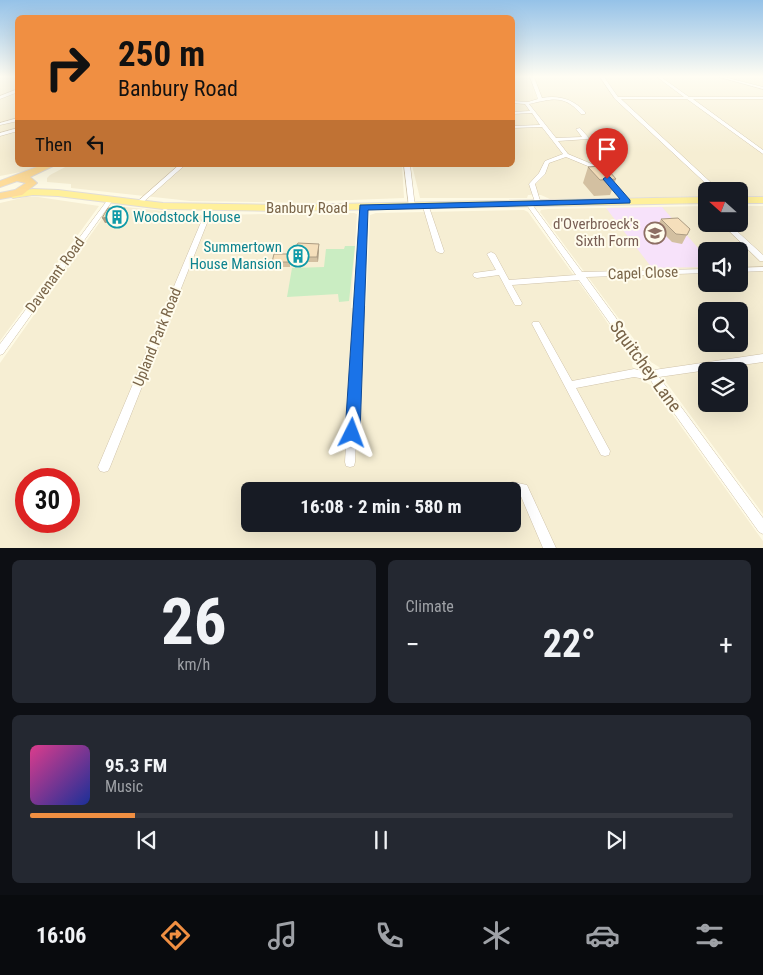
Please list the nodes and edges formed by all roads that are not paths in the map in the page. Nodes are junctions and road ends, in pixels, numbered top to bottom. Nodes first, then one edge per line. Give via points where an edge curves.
1 (520, 103) edge
2 (526, 103) joint
3 (572, 103) edge
4 (622, 103) edge
5 (695, 103) edge
6 (533, 112) junction
7 (515, 113) edge
8 (583, 113) dead end
9 (15, 120) edge
10 (0, 124) edge
11 (515, 126) edge
12 (543, 126) junction
13 (578, 129) dead end
14 (15, 130) edge
15 (0, 135) edge
16 (554, 140) junction
17 (763, 152) edge
18 (566, 155) junction
19 (44, 167) edge
20 (54, 167) edge
21 (180, 167) edge
22 (407, 167) edge
23 (6, 181) edge
24 (706, 182) edge
25 (32, 183) junction
26 (58, 193) junction
27 (6, 196) edge
28 (111, 199) junction
29 (748, 200) edge
30 (763, 200) edge
31 (698, 201) edge
32 (627, 202) junction
33 (139, 203) junction
34 (534, 204) junction
35 (363, 207) junction
36 (412, 207) junction
37 (426, 207) junction
38 (210, 208) junction
39 (734, 232) edge
40 (440, 251) dead end
41 (491, 254) dead end
42 (763, 259) edge
43 (763, 269) edge
44 (748, 270) edge
45 (698, 271) edge
46 (501, 272) junction
47 (477, 275) dead end
48 (580, 276) junction
49 (508, 283) junction
50 (518, 304) dead end
51 (536, 324) dead end
52 (0, 352) edge
53 (763, 358) edge
54 (651, 374) junction
55 (570, 385) junction
56 (604, 451) dead end
57 (350, 462) dead end
58 (104, 467) dead end
59 (521, 490) edge
60 (763, 528) edge
61 (550, 548) edge

1 - 2 street
2 - 6 street
3 - 8 street
4 - 24 street
5 - 17 street
6 - 7 street
6 - 12 street
9 - 10 street
11 - 12 street
12 - 16 street
13 - 16 street via 586,138
14 - 15 street
16 - 18 street
18 - 32 street via 597,168
18 - 34 street via 547,162 542,174 532,184
19 - 23 highway
20 - 25 highway
21 - 33 street
22 - 36 street
23 - 25 highway via 27,179
25 - 26 main road, Banbury Road
25 - 27 highway
26 - 27 main road, Banbury Road
26 - 28 main road, Banbury Road
28 - 33 main road, Banbury Road
28 - 52 street, Davenant Road
29 - 30 main road
31 - 32 main road, Banbury Road
32 - 34 main road, Banbury Road
33 - 38 main road, Banbury Road
34 - 37 main road, Banbury Road
34 - 48 street, Squitchey Lane
35 - 36 main road, Banbury Road
35 - 38 main road, Banbury Road
35 - 57 street
36 - 37 main road, Banbury Road
37 - 40 street
38 - 58 street, Upland Park Road
39 - 42 street
41 - 46 street
43 - 44 street
45 - 48 street, Capel Close
46 - 47 street
46 - 49 street
48 - 49 street, Capel Close
48 - 54 street, Squitchey Lane
49 - 50 street
51 - 55 street
53 - 54 street
54 - 55 street via 634,373
54 - 60 street, Squitchey Lane
55 - 56 street
59 - 61 street via 527,494

